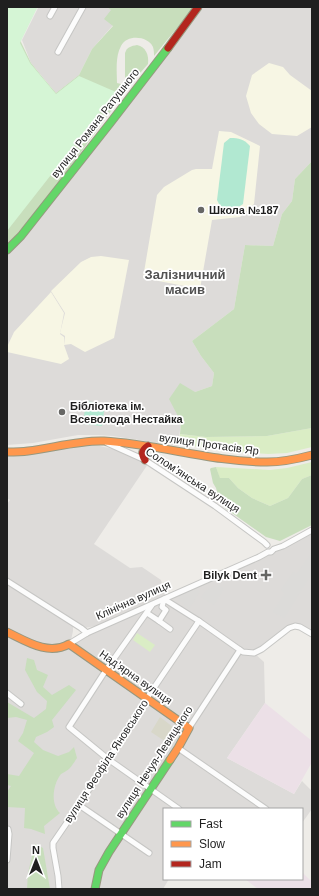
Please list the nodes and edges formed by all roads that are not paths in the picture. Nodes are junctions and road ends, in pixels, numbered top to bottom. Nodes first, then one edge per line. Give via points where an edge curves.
1 (55, 7) edge
2 (83, 7) edge
3 (198, 7) edge
4 (50, 16) dead end
5 (58, 52) dead end
6 (7, 250) edge
7 (102, 441) junction
8 (148, 446) junction
9 (7, 452) edge
10 (312, 455) edge
11 (145, 460) junction
12 (312, 530) edge
13 (267, 545) junction
14 (274, 549) junction
15 (268, 552) junction
16 (7, 581) edge
17 (164, 599) junction
18 (152, 605) junction
19 (147, 613) junction
20 (159, 621) junction
21 (199, 621) junction
22 (170, 629) dead end
23 (7, 632) edge
24 (87, 633) junction
25 (312, 634) edge
26 (69, 644) junction
27 (240, 650) junction
28 (106, 670) junction
29 (7, 693) edge
30 (147, 698) junction
31 (21, 704) dead end
32 (189, 728) junction
33 (178, 748) junction
34 (108, 759) junction
35 (151, 789) junction
36 (79, 805) junction
37 (178, 808) edge
38 (265, 808) edge
39 (7, 829) edge
40 (121, 834) junction
41 (149, 854) dead end
42 (7, 860) edge
43 (59, 889) edge
44 (96, 889) edge

1 - 4 street
2 - 5 street
3 - 6 street, вулиця Романа Ратушного via 26,230
7 - 8 street, вулиця Протасів Яр
7 - 9 street, Соломʼянська вулиця
7 - 11 street, Соломʼянська вулиця
8 - 10 street, вулиця Протасів Яр via 248,462 278,461
8 - 11 street via 142,451
11 - 13 street, Соломʼянська вулиця via 215,506
12 - 14 street
13 - 14 street via 272,545
13 - 15 street
14 - 15 street
15 - 17 street, Клінічна вулиця
16 - 24 street
17 - 18 street, Клінічна вулиця
17 - 20 street via 162,607 166,610
17 - 21 street
18 - 19 street
18 - 24 street, Клінічна вулиця
19 - 20 street
19 - 28 street
20 - 22 street
21 - 27 street
21 - 30 street, вулиця Феофіла Яновського
23 - 26 street, Клінічна вулиця via 49,648
24 - 26 street, Клінічна вулиця
25 - 27 street via 295,626 254,653
26 - 28 street, Надʼярна вулиця
27 - 32 street, вулиця Нечуя-Левицького
28 - 30 street, Надʼярна вулиця
28 - 34 street via 69,727
29 - 31 street
30 - 32 street, Надʼярна вулиця
30 - 34 street, вулиця Феофіла Яновського
32 - 33 street, вулиця Нечуя-Левицького
33 - 35 street, вулиця Нечуя-Левицького
33 - 38 street
34 - 35 street
34 - 36 street, вулиця Феофіла Яновського
35 - 37 street
35 - 40 street, вулиця Нечуя-Левицького
36 - 40 street
36 - 43 street, вулиця Феофіла Яновського via 53,843
39 - 42 street
40 - 41 street
40 - 44 street, вулиця Нечуя-Левицького via 99,870

